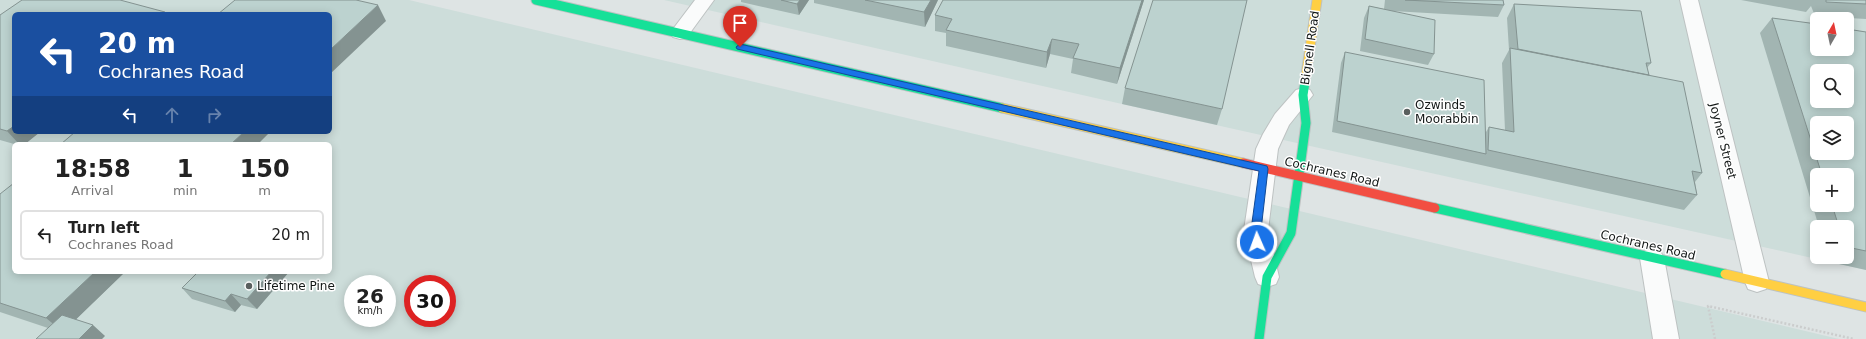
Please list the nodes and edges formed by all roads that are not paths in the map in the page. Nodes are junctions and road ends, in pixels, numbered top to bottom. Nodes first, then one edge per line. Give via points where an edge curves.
1 (536, 0) edge
2 (705, 0) edge
3 (1317, 0) edge
4 (1689, 0) edge
5 (680, 33) junction
6 (1303, 96) junction
7 (1264, 169) junction
8 (1300, 177) junction
9 (1652, 258) junction
10 (1267, 277) junction
11 (1757, 282) junction
12 (1866, 307) edge
13 (1259, 339) edge
14 (1666, 339) edge

1 - 5 street, Cochranes Road
2 - 5 street
3 - 6 street, Bignell Road
4 - 11 street, Joyner Street
5 - 7 street, Cochranes Road
6 - 7 street, Bignell Road via 1274,133 1267,149
6 - 8 street, Bignell Road via 1306,123
7 - 8 street, Cochranes Road
7 - 10 street, Bignell Road via 1256,230
8 - 9 street, Cochranes Road
8 - 10 street, Bignell Road via 1290,237
9 - 11 street, Cochranes Road
9 - 14 street
10 - 13 street
11 - 12 street, Cochranes Road

